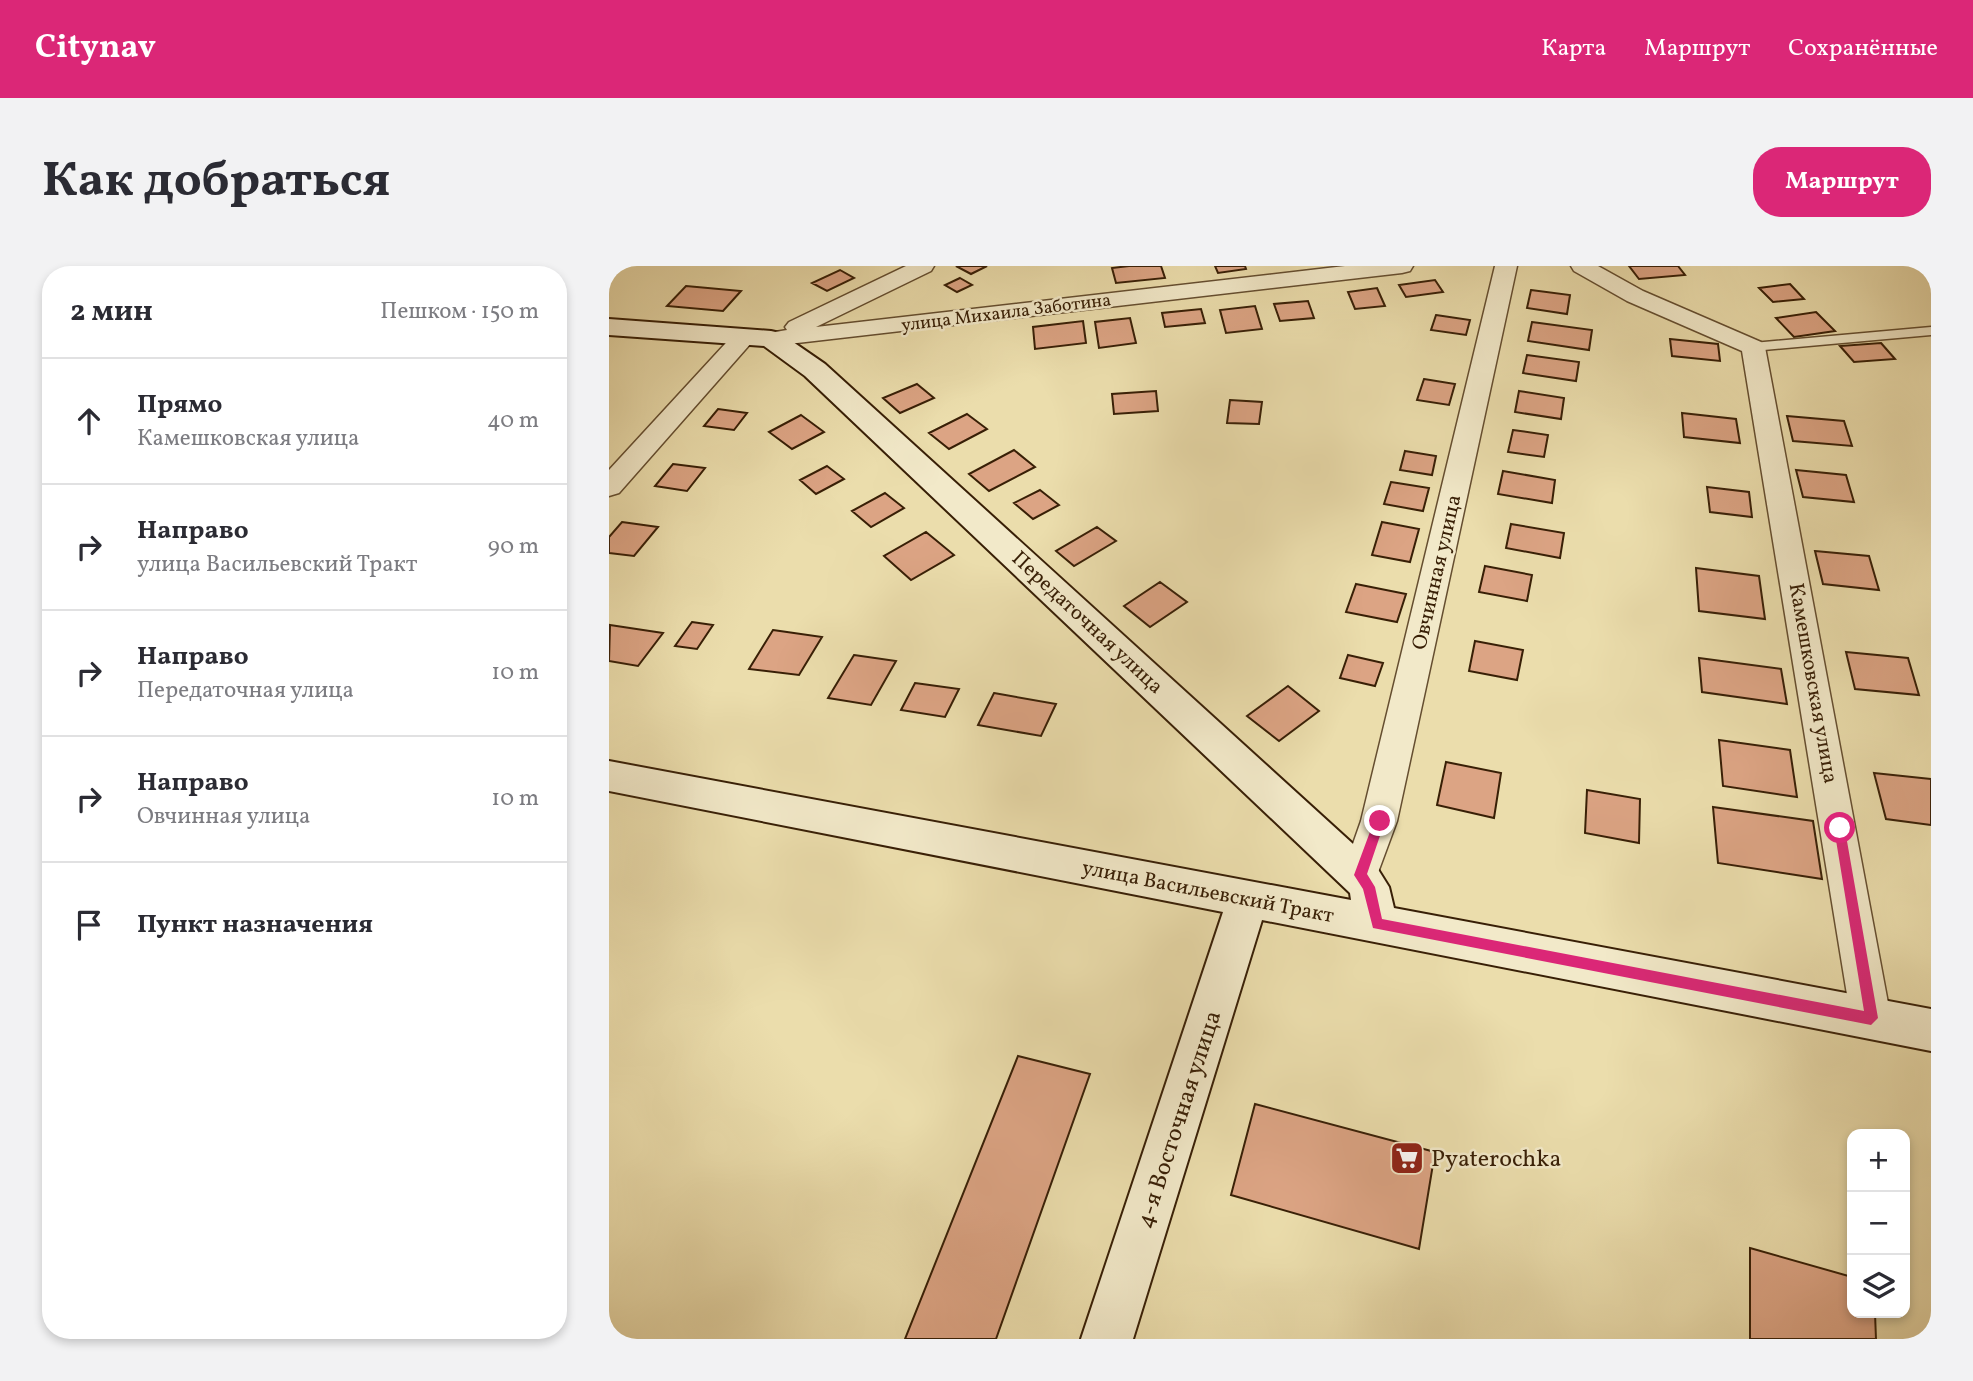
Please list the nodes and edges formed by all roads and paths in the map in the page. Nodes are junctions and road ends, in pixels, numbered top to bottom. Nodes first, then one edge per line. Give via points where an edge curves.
1 (923, 266) edge
2 (1402, 266) edge
3 (1506, 266) edge
4 (1582, 266) edge
5 (609, 327) edge
6 (1931, 331) edge
7 (758, 338) junction
8 (1753, 347) junction
9 (609, 487) edge
10 (613, 782) edge
11 (1360, 875) junction
12 (1248, 898) junction
13 (1377, 924) junction
14 (1871, 1018) junction
15 (1931, 1030) edge
16 (1107, 1339) edge

1 - 7 street
2 - 7 street, улица Михаила Заботина
3 - 11 street, Овчинная улица via 1380,821
4 - 8 street via 1635,296
5 - 7 main road, улица Михаила Заботина
6 - 8 lane
7 - 9 street
7 - 11 main road, Передаточная улица via 815,370
8 - 14 street, Камешковская улица
10 - 12 main road, улица Васильевский Тракт
11 - 13 main road, Передаточная улица via 1369,887
12 - 13 main road, улица Васильевский Тракт
12 - 16 main road, 4-я Восточная улица
13 - 14 main road, улица Васильевский Тракт
14 - 15 main road, улица Васильевский Тракт

